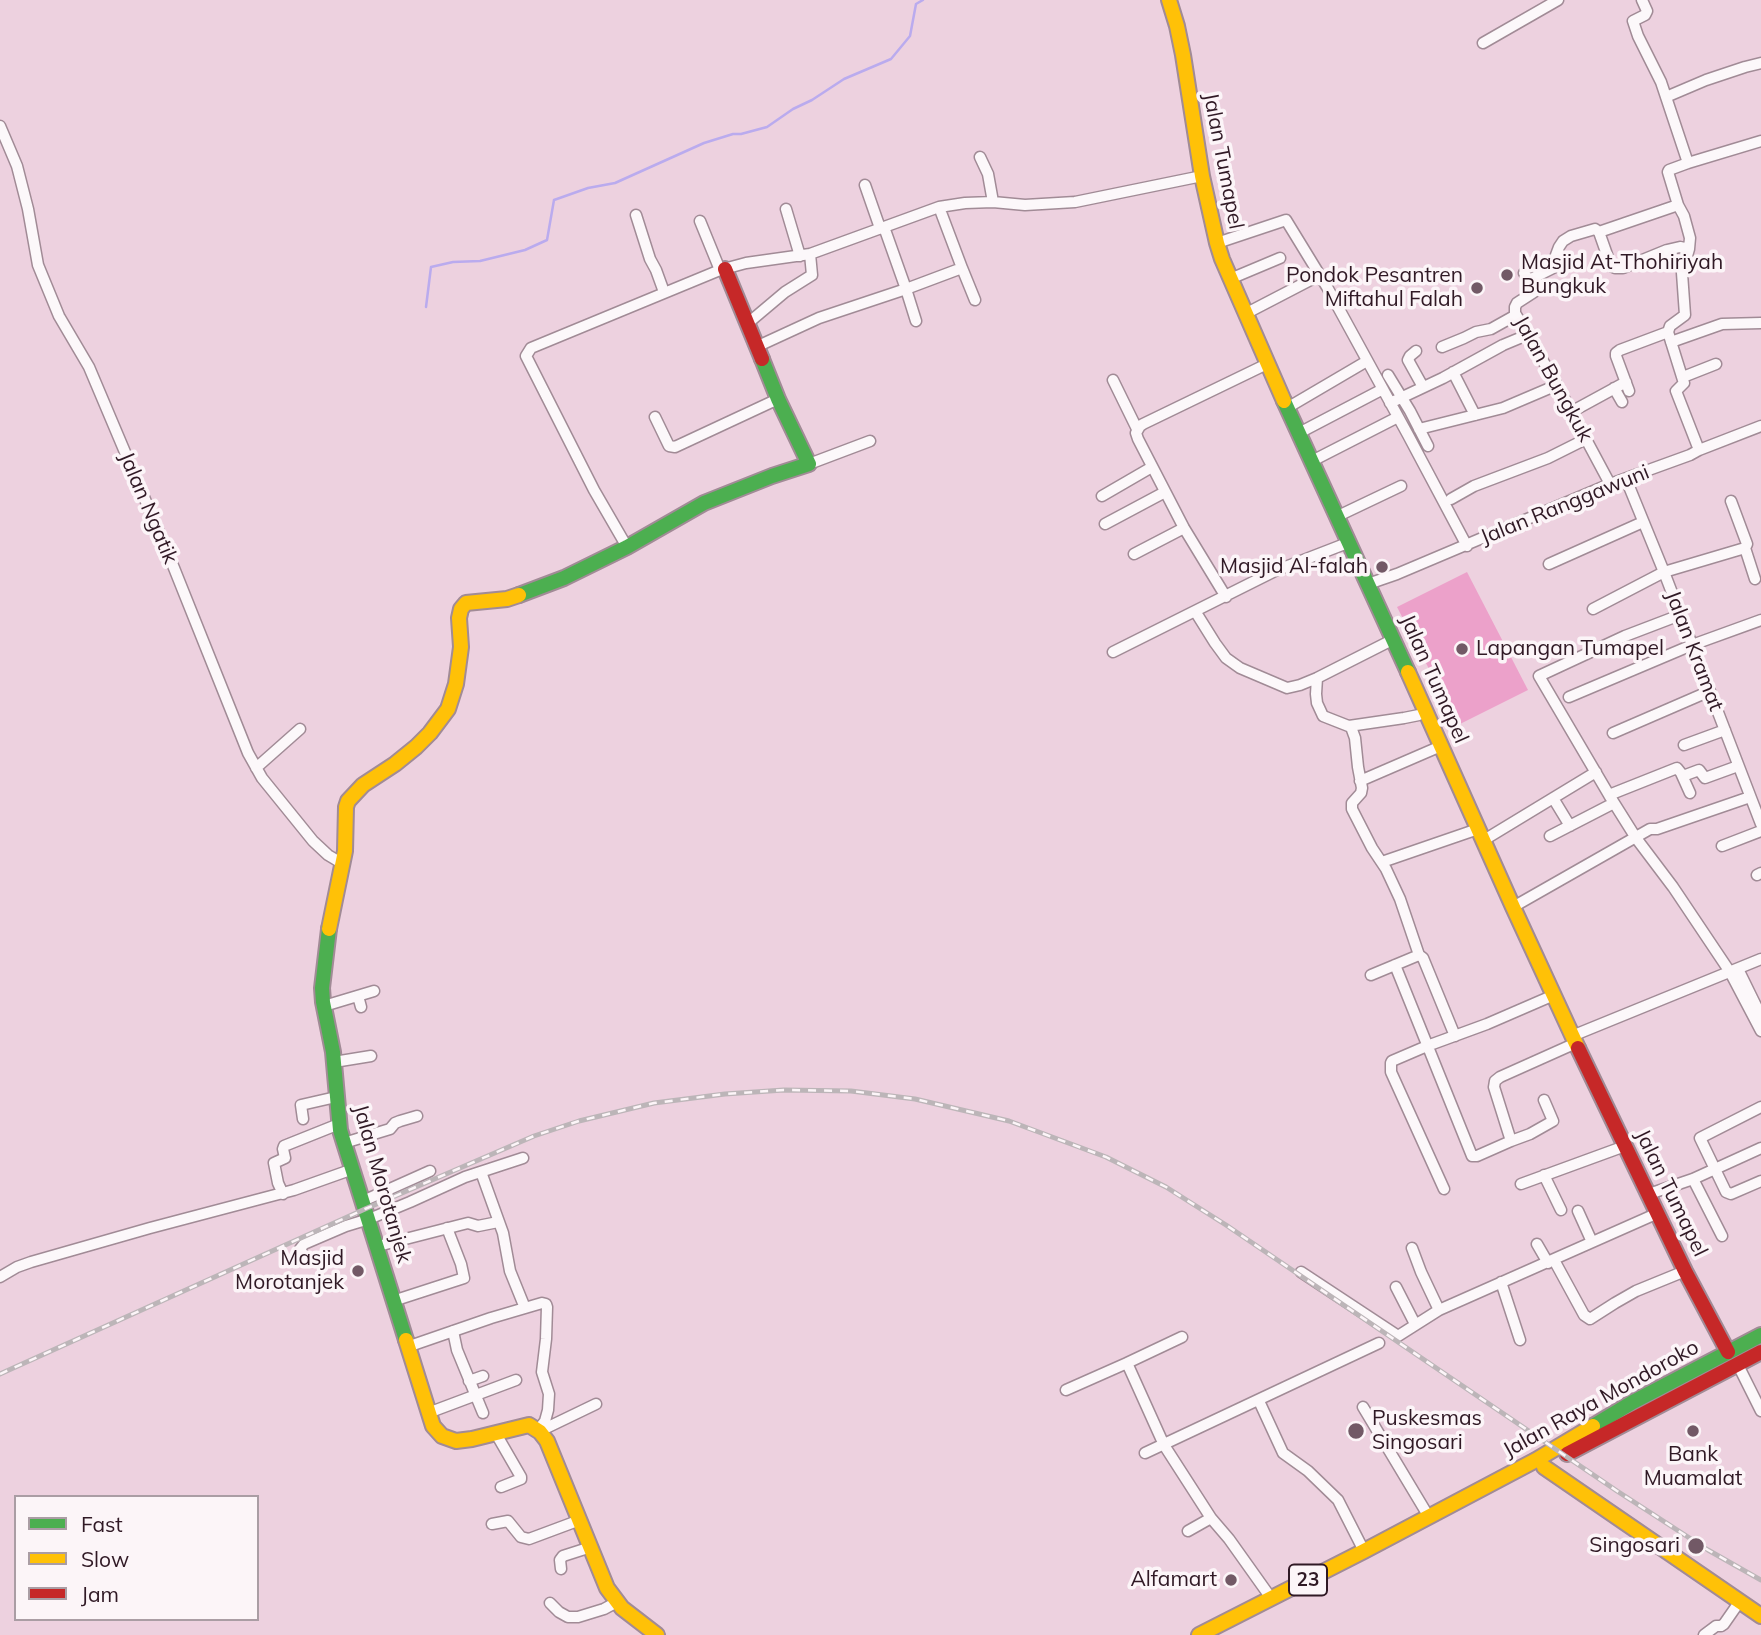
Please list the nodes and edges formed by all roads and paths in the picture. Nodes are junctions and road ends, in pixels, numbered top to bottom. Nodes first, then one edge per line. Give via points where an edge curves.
1 (1169, 0) edge
2 (1558, 0) edge
3 (1642, 0) edge
4 (1483, 43) dead end
5 (1761, 63) edge
6 (1666, 97) junction
7 (0, 126) edge
8 (1761, 141) edge
9 (980, 157) dead end
10 (1688, 163) junction
11 (1202, 176) junction
12 (865, 186) dead end
13 (993, 202) junction
14 (1678, 205) junction
15 (939, 207) junction
16 (786, 209) dead end
17 (636, 215) dead end
18 (700, 221) dead end
19 (882, 228) junction
20 (1598, 232) junction
21 (1217, 243) junction
22 (1689, 249) junction
23 (805, 255) junction
24 (1280, 258) dead end
25 (962, 268) junction
26 (722, 270) junction
27 (1320, 275) junction
28 (1230, 279) junction
29 (906, 289) junction
30 (664, 292) junction
31 (975, 300) dead end
32 (1245, 314) junction
33 (1516, 315) junction
34 (916, 321) dead end
35 (1761, 323) edge
36 (747, 324) junction
37 (1527, 335) junction
38 (1669, 337) junction
39 (756, 347) junction
40 (1442, 347) dead end
41 (1416, 351) dead end
42 (1367, 361) junction
43 (1716, 363) dead end
44 (1266, 364) junction
45 (1453, 372) junction
46 (1388, 375) dead end
47 (1683, 377) junction
48 (1113, 380) dead end
49 (1557, 385) junction
50 (1423, 387) junction
51 (1614, 388) junction
52 (1383, 389) junction
53 (778, 399) junction
54 (1395, 400) junction
55 (1622, 402) dead end
56 (1287, 408) junction
57 (1572, 412) junction
58 (1475, 415) junction
59 (655, 416) dead end
60 (1398, 417) junction
61 (1761, 426) edge
62 (1138, 429) junction
63 (1419, 429) junction
64 (1299, 433) junction
65 (1586, 439) junction
66 (870, 441) dead end
67 (1428, 446) dead end
68 (1699, 450) junction
69 (1312, 461) junction
70 (810, 464) junction
71 (1152, 467) junction
72 (1626, 479) junction
73 (1610, 484) junction
74 (1401, 486) dead end
75 (1165, 492) junction
76 (1102, 496) dead end
77 (1451, 499) dead end
78 (1731, 501) dead end
79 (1338, 516) junction
80 (1643, 522) junction
81 (1105, 524) dead end
82 (1184, 528) junction
83 (1350, 542) junction
84 (1471, 544) junction
85 (627, 547) junction
86 (1745, 548) junction
87 (1133, 554) dead end
88 (1549, 564) dead end
89 (1664, 572) junction
90 (1755, 579) dead end
91 (1367, 584) junction
92 (1226, 597) junction
93 (1592, 609) dead end
94 (1195, 611) junction
95 (1680, 615) junction
96 (1761, 620) edge
97 (1394, 639) junction
98 (1692, 645) junction
99 (1113, 652) dead end
100 (1317, 678) junction
101 (1710, 691) junction
102 (1569, 698) dead end
103 (1426, 711) junction
104 (1349, 726) junction
105 (300, 729) dead end
106 (1724, 730) junction
107 (1613, 733) dead end
108 (1684, 745) dead end
109 (1441, 746) junction
110 (1738, 766) junction
111 (256, 768) junction
112 (1596, 772) junction
113 (1683, 776) junction
114 (1360, 781) junction
115 (1689, 793) dead end
116 (1613, 797) junction
117 (1553, 798) junction
118 (1754, 798) edge
119 (1761, 824) edge
120 (1570, 826) junction
121 (1761, 831) edge
122 (1644, 833) junction
123 (1481, 834) junction
124 (1550, 836) dead end
125 (1722, 846) dead end
126 (1382, 862) junction
127 (342, 864) junction
128 (1513, 907) junction
129 (1419, 955) junction
130 (1761, 959) edge
131 (1395, 965) junction
132 (1734, 970) junction
133 (1371, 975) dead end
134 (374, 991) dead end
135 (1554, 995) junction
136 (358, 996) junction
137 (324, 1006) junction
138 (361, 1007) dead end
139 (1761, 1016) edge
140 (1761, 1031) edge
141 (1455, 1036) junction
142 (1574, 1040) junction
143 (1427, 1046) junction
144 (371, 1056) dead end
145 (334, 1062) junction
146 (335, 1097) junction
147 (1544, 1100) dead end
148 (1761, 1107) edge
149 (417, 1116) dead end
150 (303, 1119) dead end
151 (330, 1127) junction
152 (1511, 1141) junction
153 (345, 1143) junction
154 (1625, 1146) junction
155 (1761, 1148) edge
156 (523, 1158) dead end
157 (353, 1169) junction
158 (1715, 1169) junction
159 (430, 1171) dead end
160 (481, 1172) junction
161 (1544, 1175) junction
162 (1693, 1179) junction
163 (1761, 1181) edge
164 (1521, 1184) dead end
165 (1444, 1189) dead end
166 (287, 1192) junction
167 (1649, 1194) junction
168 (363, 1202) junction
169 (1561, 1210) dead end
170 (1578, 1211) dead end
171 (1658, 1213) junction
172 (369, 1219) junction
173 (498, 1222) junction
174 (447, 1228) junction
175 (1722, 1236) dead end
176 (1592, 1242) junction
177 (1537, 1244) dead end
178 (377, 1246) junction
179 (1412, 1248) dead end
180 (306, 1259) dead end
181 (1551, 1262) junction
182 (1685, 1271) junction
183 (1301, 1272) dead end
184 (0, 1277) edge
185 (1501, 1282) junction
186 (1396, 1287) dead end
187 (393, 1301) junction
188 (524, 1308) junction
189 (1439, 1310) junction
190 (1415, 1324) junction
191 (453, 1331) junction
192 (1761, 1335) edge
193 (1182, 1337) dead end
194 (1520, 1340) dead end
195 (1379, 1343) dead end
196 (407, 1347) junction
197 (1728, 1352) junction
198 (1761, 1352) edge
199 (1127, 1363) junction
200 (1738, 1365) junction
201 (483, 1376) dead end
202 (516, 1380) dead end
203 (469, 1381) junction
204 (1066, 1390) dead end
205 (475, 1396) junction
206 (1259, 1401) junction
207 (1633, 1402) junction
208 (596, 1404) dead end
209 (1363, 1407) dead end
210 (1761, 1410) edge
211 (428, 1413) junction
212 (483, 1413) dead end
213 (1641, 1416) junction
214 (539, 1431) junction
215 (495, 1432) junction
216 (1164, 1445) junction
217 (1145, 1453) dead end
218 (1544, 1467) junction
219 (501, 1487) dead end
220 (1211, 1518) junction
221 (580, 1520) junction
222 (492, 1524) dead end
223 (1422, 1524) junction
224 (1188, 1531) dead end
225 (591, 1547) junction
226 (1364, 1551) junction
227 (561, 1569) dead end
228 (1271, 1598) junction
229 (1740, 1601) junction
230 (550, 1603) dead end
231 (623, 1607) junction
232 (1761, 1616) edge
233 (657, 1635) edge
234 (1199, 1635) edge
235 (1223, 1635) edge
236 (1704, 1635) edge

1 - 11 main road, Jalan Tumapel
2 - 4 street
3 - 6 street via 1647,11 1633,21
5 - 6 street
6 - 10 street
7 - 111 street, Jalan Ngatik via 17,166 38,265 89,367
8 - 10 street
9 - 13 street
10 - 14 street via 1668,172
11 - 13 street via 1075,202
11 - 21 main road, Jalan Tumapel
12 - 19 street
13 - 15 street
14 - 20 street
14 - 22 street via 1687,225
15 - 19 street
15 - 25 street
16 - 23 street
17 - 30 street
18 - 26 street
19 - 23 street
19 - 29 street
20 - 22 street via 1615,268 1667,250
20 - 33 street, Jalan Bungkuk via 1571,236 1557,250 1557,264 1527,276 1534,292 1517,303
21 - 27 street via 1286,220
21 - 28 main road, Jalan Tumapel
22 - 38 street via 1682,273 1685,315 1670,326
23 - 26 street
23 - 36 street via 812,275
24 - 28 street
25 - 29 street
25 - 31 street
26 - 30 street
26 - 36 main road
27 - 32 street
27 - 42 street
28 - 32 main road, Jalan Tumapel
29 - 34 street
29 - 39 street via 811,321
30 - 85 street via 531,348 526,356
32 - 44 main road, Jalan Tumapel
33 - 37 street, Jalan Bungkuk
33 - 40 street
35 - 38 street via 1722,324
36 - 39 main road
37 - 45 street
37 - 49 street, Jalan Bungkuk
38 - 47 street
38 - 51 street via 1617,352 1627,387
39 - 53 main road
41 - 50 street via 1408,360
42 - 52 street
42 - 56 street
43 - 47 street
44 - 56 main road, Jalan Tumapel
44 - 62 street
45 - 50 street
45 - 58 street
46 - 54 street
47 - 68 street via 1684,383 1676,391
48 - 62 street
49 - 57 street, Jalan Bungkuk
49 - 58 street
50 - 54 street
51 - 55 street
51 - 57 street
52 - 54 street
52 - 64 street
53 - 59 street via 675,447 669,446
53 - 70 main road
54 - 60 street
54 - 63 street
56 - 64 main road, Jalan Tumapel
57 - 65 street, Jalan Bungkuk
58 - 63 street
60 - 69 street
60 - 84 street
61 - 68 street, Jalan Ranggawuni
62 - 71 street
63 - 67 street
64 - 69 main road, Jalan Tumapel
65 - 73 street, Jalan Bungkuk
65 - 77 street
66 - 70 street
68 - 72 street, Jalan Ranggawuni
69 - 79 main road, Jalan Tumapel
70 - 85 main road via 704,503
71 - 75 street
71 - 76 street
72 - 73 street, Jalan Ranggawuni
72 - 80 street, Jalan Kramat
73 - 84 street, Jalan Ranggawuni
74 - 79 street
75 - 81 street
75 - 82 street
78 - 86 street
79 - 83 main road, Jalan Tumapel
80 - 88 street
80 - 89 street, Jalan Kramat
82 - 87 street
82 - 92 street
83 - 91 main road, Jalan Tumapel
83 - 92 street via 1275,571
84 - 91 street, Jalan Ranggawuni
85 - 127 main road, Jalan Morotanjek via 507,599 466,603 461,609 461,647 448,709 416,747 348,801
86 - 89 street
86 - 90 street
89 - 93 street
89 - 95 street, Jalan Kramat
91 - 97 main road, Jalan Tumapel
92 - 94 street
94 - 99 street
94 - 100 street via 1226,658 1240,668 1287,688
95 - 98 street, Jalan Kramat
95 - 112 street via 1539,676
96 - 98 street
97 - 100 street
97 - 103 main road, Jalan Tumapel
98 - 101 street, Jalan Kramat
98 - 102 street
100 - 104 street via 1317,703 1323,716
101 - 106 street, Jalan Kramat
101 - 107 street
103 - 104 street
103 - 109 main road, Jalan Tumapel
104 - 114 street via 1355,738
105 - 111 street
106 - 108 street
106 - 110 street, Jalan Kramat
109 - 114 street
109 - 123 main road, Jalan Tumapel
110 - 113 street via 1704,778 1699,770
110 - 118 street, Jalan Kramat
111 - 127 street, Jalan Ngatik via 313,841
112 - 116 street
112 - 117 street
113 - 115 street
113 - 116 street via 1677,768
114 - 126 street via 1361,793 1352,809
116 - 120 street
116 - 122 street
117 - 120 street
117 - 123 street
118 - 119 street, Jalan Kramat
118 - 122 street
120 - 124 street
121 - 125 street
122 - 128 street
122 - 132 street via 1673,887
123 - 126 street
123 - 128 main road, Jalan Tumapel
126 - 129 street
127 - 137 main road, Jalan Morotanjek via 327,943
128 - 135 main road, Jalan Tumapel
129 - 131 street
129 - 141 street
130 - 132 street
131 - 133 street
131 - 143 street
132 - 139 street
132 - 140 street
132 - 142 street
134 - 136 street
135 - 141 street
135 - 142 main road, Jalan Tumapel
136 - 137 street
136 - 138 street
137 - 145 main road, Jalan Morotanjek
141 - 143 street
142 - 152 street via 1495,1082
142 - 154 main road, Jalan Tumapel
143 - 152 street via 1472,1156
143 - 165 street via 1390,1066
144 - 145 street
145 - 146 main road, Jalan Morotanjek
146 - 150 street via 301,1105
146 - 151 main road, Jalan Morotanjek
147 - 152 street via 1552,1122
148 - 158 street via 1701,1137
149 - 153 street
151 - 153 main road, Jalan Morotanjek
151 - 166 street via 284,1146 285,1158 274,1163 278,1183
153 - 157 main road, Jalan Morotanjek
154 - 161 street
154 - 167 main road, Jalan Tumapel
155 - 158 street
156 - 160 street
157 - 166 street
157 - 168 main road, Jalan Morotanjek
158 - 162 street
158 - 163 street via 1728,1194
159 - 168 street
160 - 172 street
160 - 173 street
161 - 164 street
161 - 169 street
162 - 167 street
162 - 175 street
166 - 184 street via 31,1262
167 - 171 main road, Jalan Tumapel
168 - 172 main road, Jalan Morotanjek
170 - 176 street
171 - 176 street
171 - 182 main road, Jalan Tumapel
172 - 178 main road, Jalan Morotanjek
172 - 180 street via 304,1244 300,1249
173 - 174 street
173 - 188 street
174 - 178 street
174 - 187 street via 464,1278
176 - 181 street
177 - 181 street
178 - 187 main road, Jalan Morotanjek
179 - 189 street
181 - 182 street via 1590,1319
181 - 185 street
182 - 197 main road, Jalan Tumapel
183 - 190 street via 1397,1336
185 - 189 street
185 - 194 street
186 - 190 street
187 - 196 main road, Jalan Morotanjek
188 - 191 street
188 - 214 street via 542,1303 548,1309 542,1372 548,1410
189 - 190 street
191 - 196 street
191 - 203 street
192 - 197 main road, Jalan Raya Mondoroko / 23
193 - 199 street
195 - 206 street
196 - 211 main road, Jalan Morotanjek
197 - 207 main road, Jalan Raya Mondoroko / 23
198 - 200 main road, Jalan Raya Mondoroko / 23
199 - 204 street
199 - 216 street
200 - 210 street
200 - 213 main road, Jalan Raya Mondoroko / 23
201 - 203 street
202 - 205 street
203 - 205 street
205 - 211 street
205 - 212 street
206 - 216 street
206 - 226 street via 1283,1453 1338,1500
207 - 213 main road
207 - 223 main road, Jalan Raya Mondoroko / 23
208 - 214 street
209 - 223 street
211 - 215 main road, Jalan Morotanjek via 437,1432 456,1441
213 - 218 main road, Jalan Raya Mondoroko / 23
214 - 215 main road, Jalan Morotanjek via 528,1425
214 - 221 main road
215 - 219 street via 521,1477
216 - 217 street
216 - 220 street
218 - 223 main road, Jalan Raya Mondoroko / 23
218 - 229 main road
220 - 224 street
220 - 228 street
221 - 222 street via 529,1539 521,1537 510,1522
221 - 225 main road
223 - 226 main road, Jalan Raya Mondoroko / 23
223 - 235 main road, Jalan Raya Mondoroko / 23
225 - 227 street via 563,1556
225 - 231 main road via 602,1579
226 - 228 main road, Jalan Raya Mondoroko / 23
228 - 234 main road, Jalan Raya Mondoroko / 23
229 - 232 main road
229 - 236 street via 1724,1624
230 - 231 street via 568,1617
231 - 233 main road

